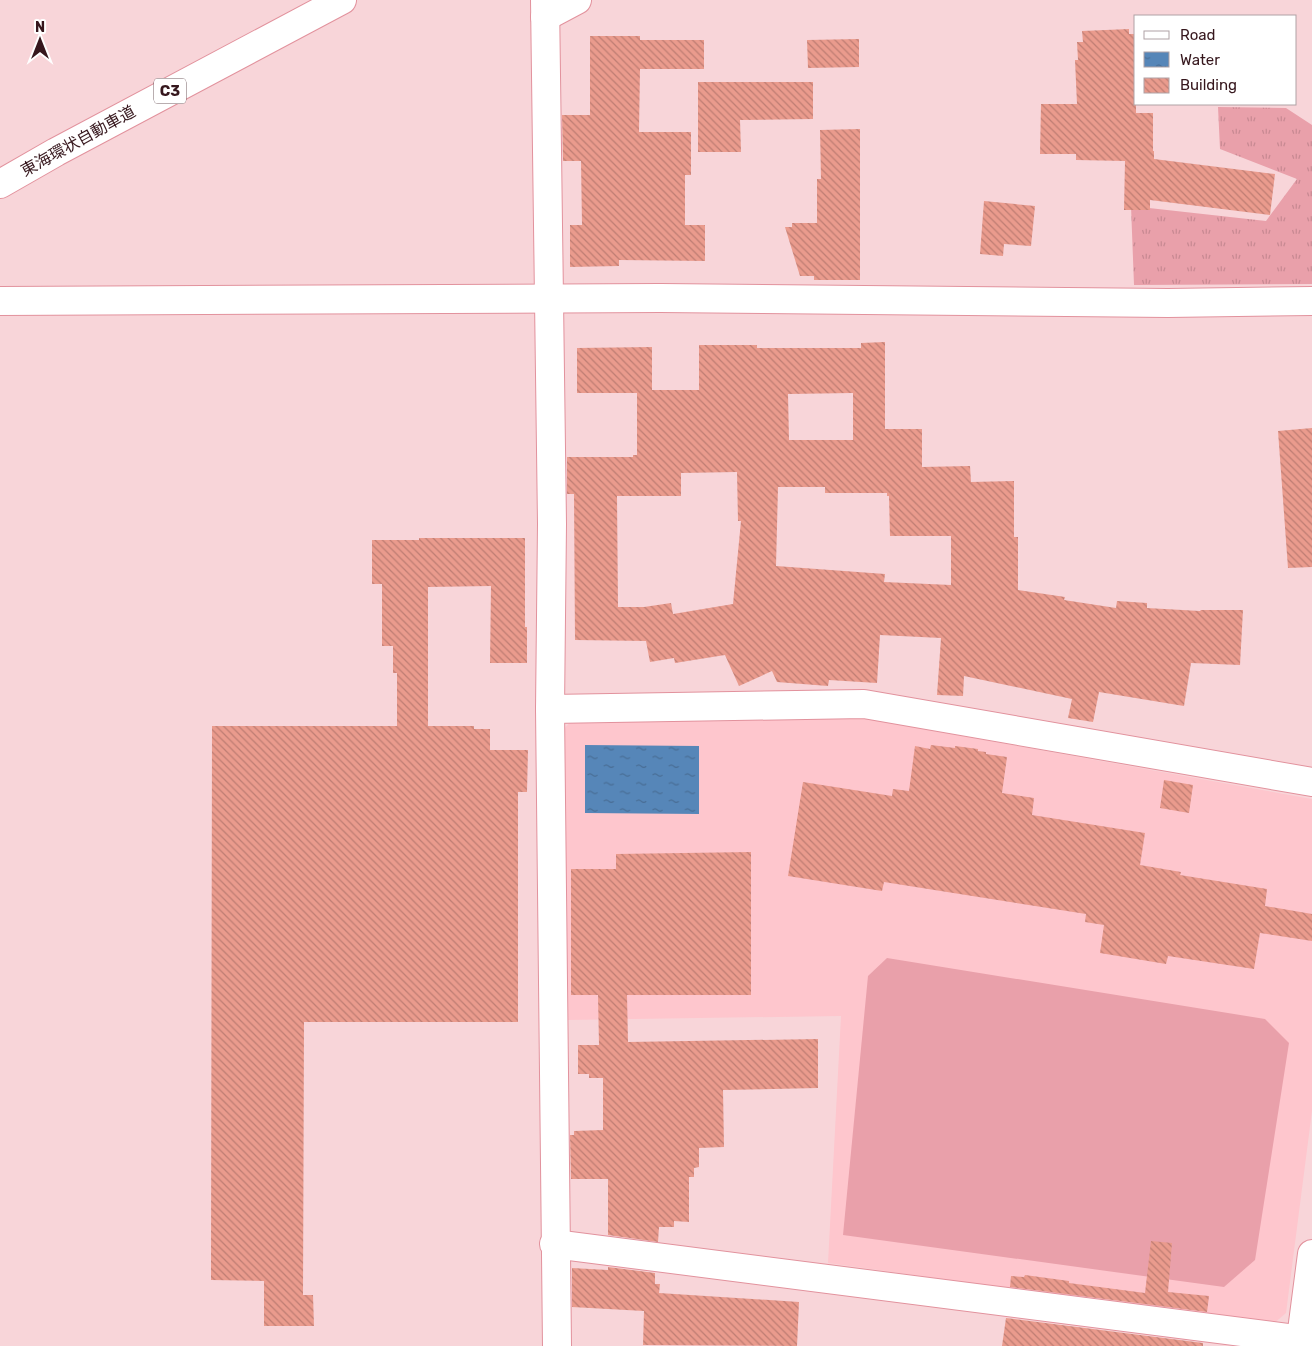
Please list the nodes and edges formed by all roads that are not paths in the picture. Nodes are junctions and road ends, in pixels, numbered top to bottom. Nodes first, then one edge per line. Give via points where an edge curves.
1 (342, 0) edge
2 (577, 0) edge
3 (545, 8) edge
4 (0, 184) edge
5 (549, 299) junction
6 (0, 302) edge
7 (1312, 302) edge
8 (550, 709) junction
9 (1312, 782) edge
10 (554, 1244) junction
11 (1312, 1254) edge
12 (1304, 1342) edge
13 (556, 1346) edge

1 - 4 main road, 東海環状自動車道 / C3
2 - 3 main road
3 - 5 main road
5 - 6 main road
5 - 7 main road
5 - 8 main road
8 - 9 main road via 864,704
8 - 10 main road
10 - 12 main road
10 - 13 main road
11 - 12 main road

